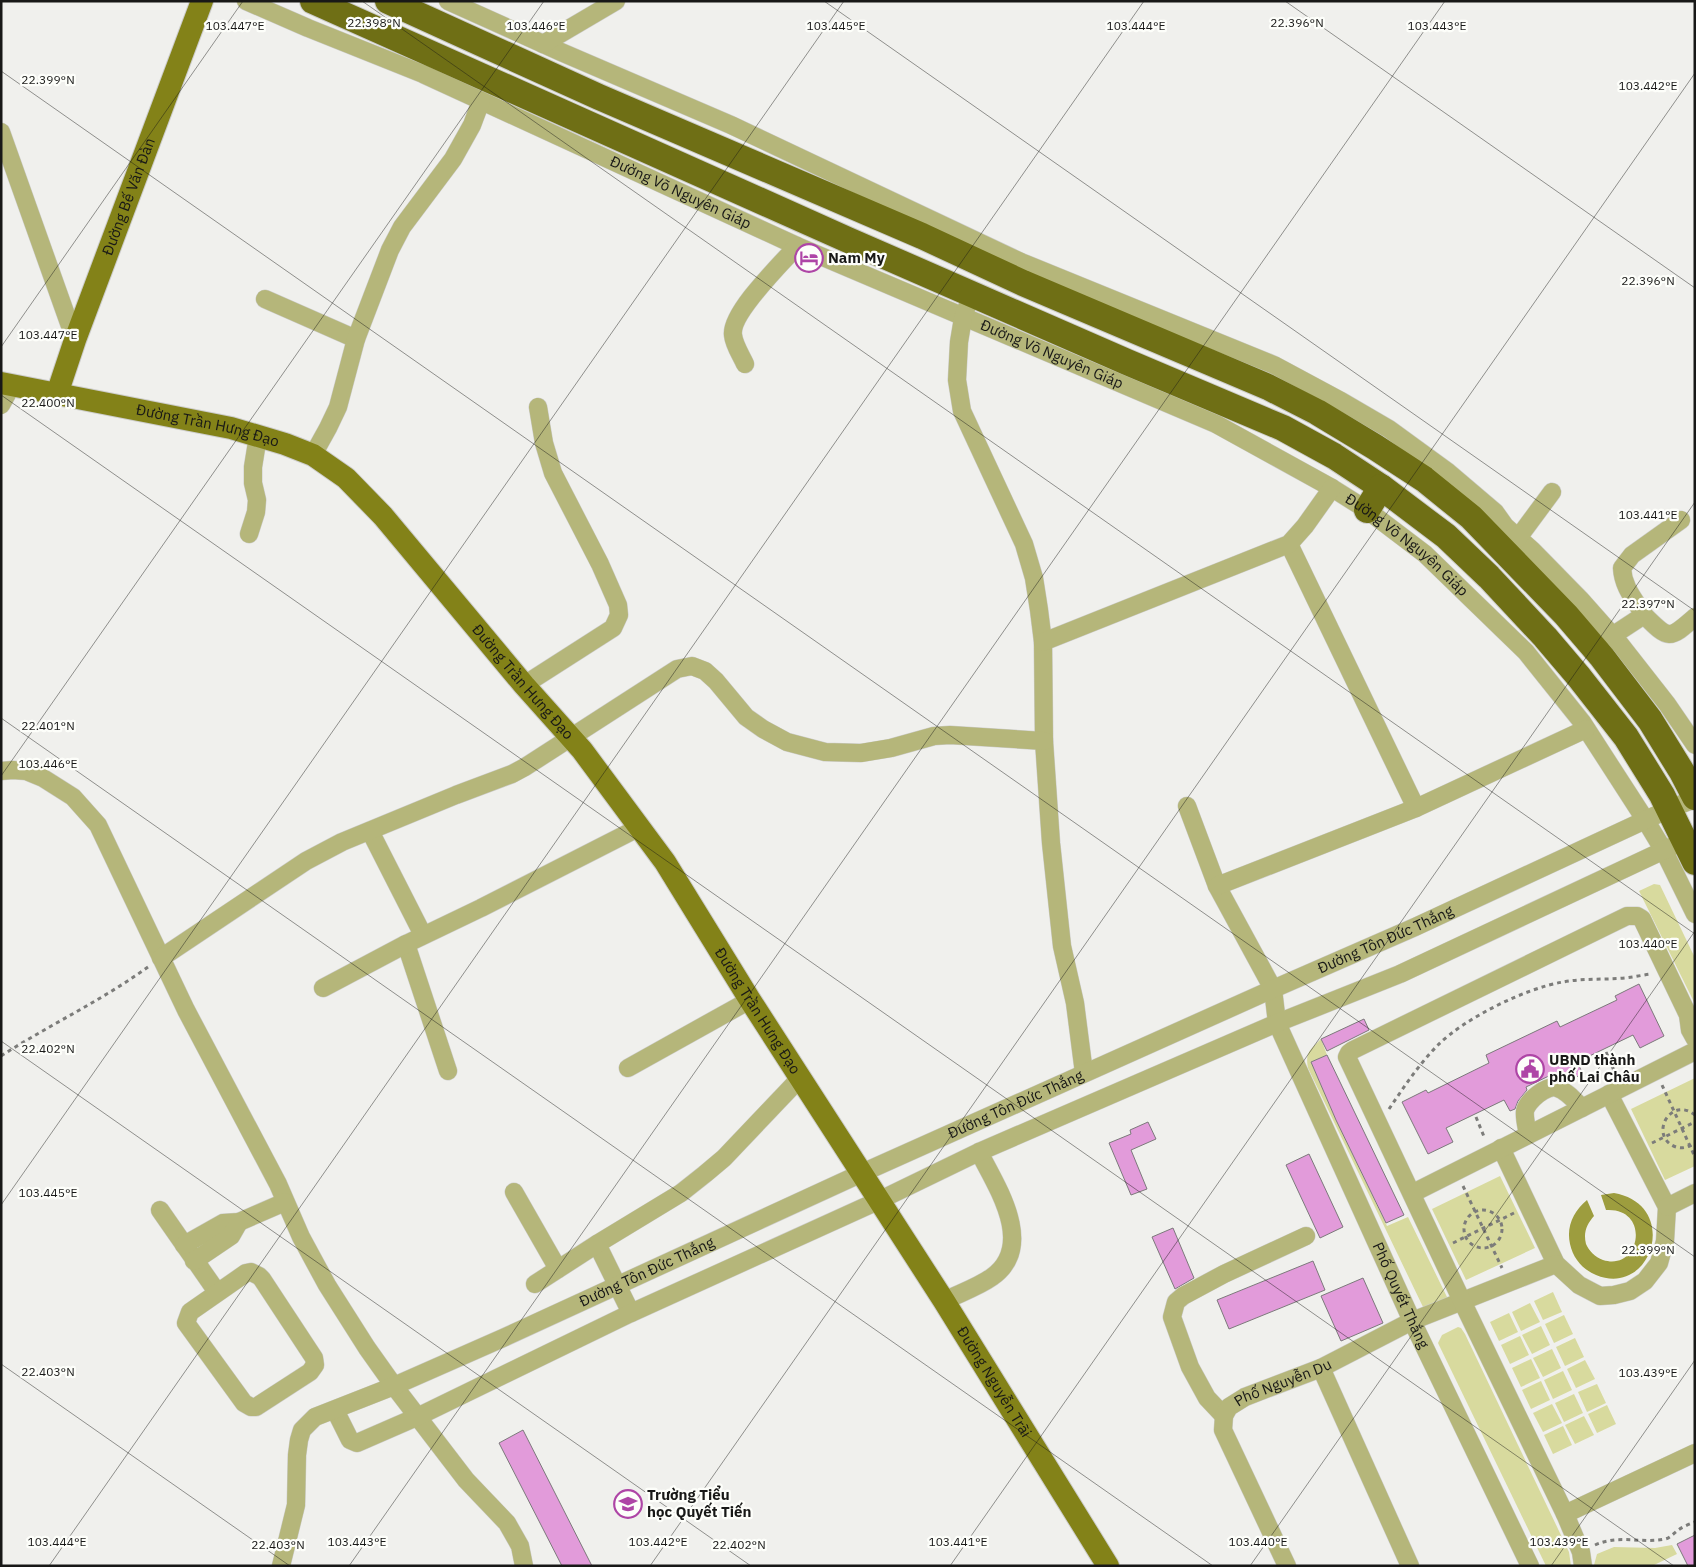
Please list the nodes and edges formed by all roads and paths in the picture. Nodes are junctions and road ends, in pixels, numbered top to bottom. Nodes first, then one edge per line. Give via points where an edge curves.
1 (202, 1) edge
2 (246, 1) edge
3 (313, 1) edge
4 (388, 1) edge
5 (448, 1) edge
6 (616, 1) edge
7 (543, 44) junction
8 (482, 101) junction
9 (1, 132) edge
10 (797, 246) junction
11 (972, 294) junction
12 (265, 299) dead end
13 (962, 318) junction
14 (356, 339) junction
15 (75, 340) junction
16 (744, 364) dead end
17 (7, 384) edge
18 (57, 394) junction
19 (1, 405) edge
20 (538, 407) dead end
21 (258, 436) junction
22 (1382, 438) junction
23 (313, 455) junction
24 (1381, 487) junction
25 (1332, 488) junction
26 (1552, 492) dead end
27 (1367, 510) junction
28 (1681, 520) dead end
29 (249, 534) dead end
30 (1518, 538) junction
31 (1289, 544) junction
32 (1644, 615) junction
33 (1695, 617) edge
34 (1612, 636) junction
35 (1043, 642) junction
36 (524, 685) junction
37 (1586, 729) junction
38 (571, 738) junction
39 (1044, 741) junction
40 (1695, 746) edge
41 (1, 771) edge
42 (1695, 798) edge
43 (1187, 806) dead end
44 (1416, 808) junction
45 (1669, 809) junction
46 (1646, 820) junction
47 (640, 827) junction
48 (370, 831) junction
49 (1684, 847) edge
50 (1217, 886) junction
51 (1695, 914) edge
52 (423, 935) junction
53 (406, 944) junction
54 (161, 958) junction
55 (1667, 971) junction
56 (323, 988) dead end
57 (1273, 989) junction
58 (750, 1000) junction
59 (1277, 1022) junction
60 (1695, 1039) edge
61 (1695, 1050) edge
62 (1606, 1052) dead end
63 (1, 1056) edge
64 (628, 1068) dead end
65 (1657, 1070) junction
66 (448, 1071) dead end
67 (1084, 1073) junction
68 (800, 1077) junction
69 (1615, 1091) junction
70 (1582, 1108) junction
71 (1674, 1112) junction
72 (1695, 1115) edge
73 (1476, 1118) dead end
74 (1695, 1122) edge
75 (1380, 1125) junction
76 (1682, 1129) junction
77 (1528, 1135) junction
78 (1665, 1137) junction
79 (1695, 1143) edge
80 (1690, 1146) junction
81 (1638, 1150) junction
82 (1496, 1151) junction
83 (979, 1152) junction
84 (1695, 1157) edge
85 (1457, 1171) junction
86 (862, 1173) junction
87 (514, 1192) dead end
88 (1413, 1194) junction
89 (1695, 1194) edge
90 (880, 1200) junction
91 (285, 1202) junction
92 (1529, 1207) junction
93 (1667, 1207) junction
94 (160, 1210) dead end
95 (1475, 1212) junction
96 (1499, 1221) junction
97 (239, 1222) junction
98 (1483, 1228) junction
99 (1306, 1236) dead end
100 (1466, 1237) junction
101 (597, 1244) junction
102 (184, 1245) junction
103 (1491, 1246) junction
104 (1438, 1250) junction
105 (194, 1261) junction
106 (1556, 1264) junction
107 (558, 1269) junction
108 (1508, 1283) junction
109 (535, 1284) dead end
110 (618, 1286) junction
111 (217, 1292) junction
112 (944, 1301) junction
113 (1462, 1301) junction
114 (631, 1313) junction
115 (1412, 1322) junction
116 (1321, 1368) junction
117 (394, 1386) junction
118 (335, 1410) junction
119 (419, 1416) junction
120 (1224, 1416) junction
121 (1695, 1453) edge
122 (1565, 1514) junction
123 (1695, 1522) edge
124 (1582, 1559) edge
125 (281, 1566) edge
126 (524, 1566) edge
127 (1108, 1566) edge
128 (1287, 1566) edge
129 (1410, 1566) edge
130 (1530, 1566) edge

1 - 15 main road, Đường Bế Văn Đàn
2 - 8 street, Đường Võ Nguyên Giáp
3 - 11 highway, Đường Võ Nguyên Giáp
4 - 22 highway via 599,97
5 - 7 street
6 - 7 street
7 - 22 street via 731,125 1021,262 1274,365 1341,401
8 - 10 street, Đường Võ Nguyên Giáp
8 - 14 street via 454,159 402,227
9 - 15 street
10 - 13 street, Đường Võ Nguyên Giáp
10 - 16 street via 735,322 733,335
11 - 13 street
11 - 24 highway, Đường Võ Nguyên Giáp via 1283,428
12 - 14 street
13 - 25 street, Đường Võ Nguyên Giáp via 1216,424
13 - 35 street via 956,380 962,411 1024,544 1034,578
14 - 23 street via 338,407
15 - 18 main road, Đường Bế Văn Đàn
17 - 18 main road, Đường Trần Hưng Đạo
17 - 19 street
18 - 21 main road, Đường Trần Hưng Đạo
20 - 36 street via 553,473 600,564 618,605 619,616 613,628
21 - 23 main road, Đường Trần Hưng Đạo
21 - 29 street via 253,467 256,512
22 - 30 street via 1448,472 1495,512
22 - 42 highway via 1424,479 1471,517 1566,615 1650,720
23 - 36 main road, Đường Trần Hưng Đạo via 346,478 382,516
24 - 27 highway
24 - 45 highway, Đường Võ Nguyên Giáp via 1446,536 1545,637 1626,737
25 - 27 street, Đường Võ Nguyên Giáp
25 - 31 street
26 - 30 street
27 - 37 street, Đường Võ Nguyên Giáp via 1426,554 1526,652
28 - 32 street via 1632,555 1622,568 1626,587
30 - 34 street via 1581,600
31 - 35 street
31 - 44 street
32 - 33 street via 1667,634 1677,633
32 - 34 street
34 - 40 street
35 - 39 street
36 - 38 main road, Đường Trần Hưng Đạo
37 - 44 street
37 - 46 street, Đường Võ Nguyên Giáp
38 - 39 street via 677,669 692,666 705,671 746,717 763,729 787,742 825,752 861,753 950,735
38 - 47 main road, Đường Trần Hưng Đạo
38 - 48 street via 512,774
39 - 67 street via 1057,907
41 - 54 street via 26,771 43,778 73,798 98,825
42 - 45 street, Đường Tôn Đức Thắng
43 - 50 street
44 - 50 street
45 - 46 street, Đường Tôn Đức Thắng
45 - 49 highway, Đường Võ Nguyên Giáp
46 - 49 street, Đường Võ Nguyên Giáp
46 - 57 street, Đường Tôn Đức Thắng
47 - 52 street
47 - 58 main road, Đường Trần Hưng Đạo
48 - 52 street
48 - 54 street via 306,861
49 - 51 street, Đường Võ Nguyên Giáp
49 - 59 street, Đường Tôn Đức Thắng via 1400,974
50 - 57 street
52 - 53 street
53 - 56 street
53 - 66 street
54 - 63 path via 113,991
54 - 91 street
55 - 60 street via 1688,1015
55 - 75 path via 1545,986 1472,1018 1424,1060
55 - 75 street via 1642,919 1627,916 1353,1050 1347,1057
57 - 59 street, Phố Quyết Thắng
57 - 67 street, Đường Tôn Đức Thắng
58 - 64 street
58 - 68 main road, Đường Trần Hưng Đạo
59 - 83 street, Đường Tôn Đức Thắng
59 - 115 street, Phố Quyết Thắng
61 - 65 street
62 - 69 path
65 - 69 street
65 - 71 path
67 - 86 street, Đường Tôn Đức Thắng
68 - 86 main road, Đường Trần Hưng Đạo
68 - 101 street via 705,1174 681,1193
69 - 70 street
69 - 81 street
70 - 77 street
70 - 77 street via 1560,1089 1548,1087 1538,1093 1524,1112
71 - 72 path via 1685,1110
71 - 76 path
71 - 78 path via 1663,1124
73 - 82 path
74 - 76 path
75 - 88 street
76 - 78 path
76 - 80 path
77 - 82 street
78 - 80 path via 1677,1147
78 - 81 path
79 - 80 path
80 - 84 path
81 - 93 street
82 - 85 street
82 - 92 street
83 - 90 street, Đường Tôn Đức Thắng
83 - 112 street via 1005,1202 1013,1232 1011,1250 993,1277
85 - 88 street
85 - 95 path
86 - 90 main road, Đường Trần Hưng Đạo
86 - 110 street, Đường Tôn Đức Thắng
87 - 107 street
88 - 104 street
89 - 93 street
90 - 112 main road, Đường Nguyễn Trãi
90 - 114 street, Đường Tôn Đức Thắng
91 - 97 street
91 - 117 street via 327,1285
92 - 96 path
92 - 106 street
93 - 106 street via 1665,1241 1659,1263 1644,1281 1630,1291 1600,1296 1579,1285
94 - 102 street
95 - 96 path via 1488,1211
95 - 98 path
95 - 100 path via 1464,1224
96 - 98 path
96 - 103 path via 1501,1234
97 - 102 street via 223,1223
97 - 105 street via 231,1236
98 - 100 path
98 - 103 path
99 - 120 street via 1224,1274 1176,1302 1172,1317 1190,1367 1207,1398
100 - 103 path via 1478,1247
100 - 104 path
101 - 107 street
101 - 110 street
102 - 105 street
103 - 108 path
104 - 113 street
105 - 111 street
106 - 108 street, Phố Nguyễn Du
107 - 109 street
108 - 113 street, Phố Nguyễn Du
110 - 114 street
110 - 117 street, Đường Tôn Đức Thắng
111 - 111 street via 190,1312 186,1323 244,1403 251,1407 260,1405 312,1369 314,1358 259,1276 246,1273
112 - 127 main road, Đường Nguyễn Trãi
113 - 115 street, Phố Nguyễn Du
113 - 122 street
114 - 119 street, Đường Tôn Đức Thắng
115 - 116 street, Phố Nguyễn Du
115 - 130 street, Phố Quyết Thắng
116 - 120 street, Phố Nguyễn Du via 1245,1397 1229,1407
116 - 129 street
117 - 118 street, Đường Tôn Đức Thắng
117 - 119 street
118 - 119 street, Đường Tôn Đức Thắng via 350,1440 358,1443
118 - 125 street, Đường Tôn Đức Thắng via 315,1417 302,1430 297,1455 296,1505
119 - 126 street via 466,1480 507,1523 520,1546
120 - 128 street, Phố Nguyễn Du via 1223,1430
121 - 122 street
122 - 124 street
123 - 124 path via 1667,1539 1605,1541

